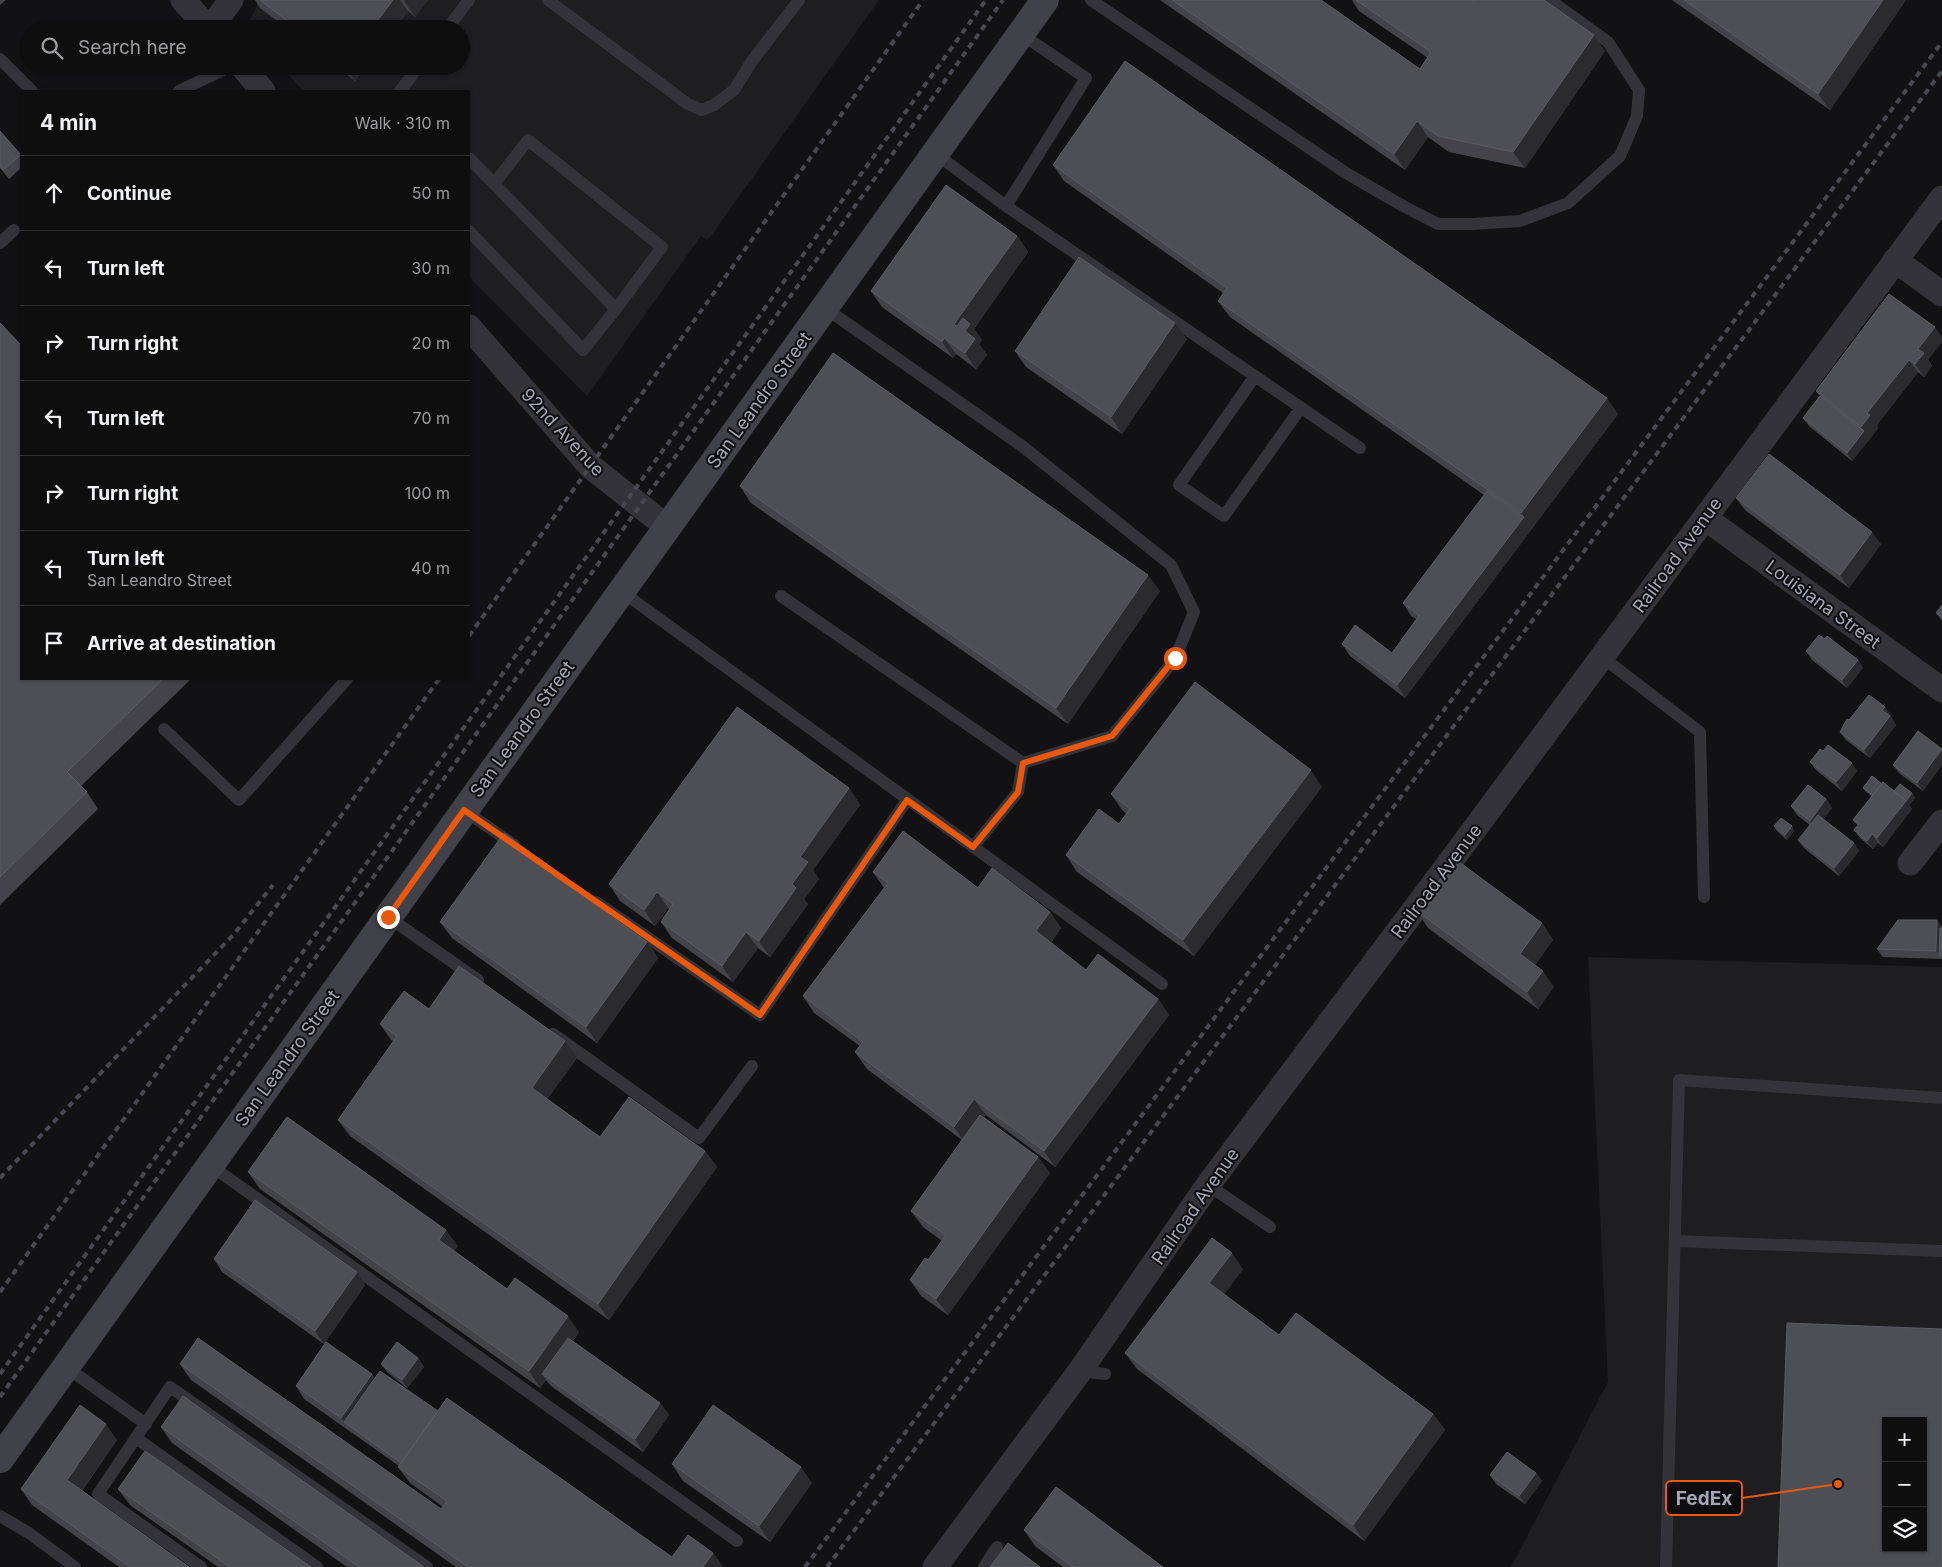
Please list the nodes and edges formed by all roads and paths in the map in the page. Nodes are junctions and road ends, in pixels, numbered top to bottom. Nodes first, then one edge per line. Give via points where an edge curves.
1 (184, 0) edge
2 (231, 0) edge
3 (469, 0) edge
4 (548, 0) edge
5 (799, 0) edge
6 (1045, 0) edge
7 (1091, 0) edge
8 (1550, 0) edge
9 (201, 20) edge
10 (216, 20) edge
11 (454, 20) edge
12 (1021, 34) junction
13 (0, 59) edge
14 (212, 75) edge
15 (250, 75) edge
16 (412, 75) edge
17 (31, 90) edge
18 (181, 90) edge
19 (263, 90) edge
20 (401, 90) edge
21 (936, 154) junction
22 (470, 161) edge
23 (494, 184) junction
24 (1942, 198) edge
25 (1006, 206) junction
26 (14, 230) dead end
27 (470, 233) edge
28 (0, 243) edge
29 (1895, 260) junction
30 (1942, 294) edge
31 (825, 308) junction
32 (616, 309) junction
33 (470, 328) edge
34 (1255, 376) junction
35 (1300, 409) junction
36 (1360, 448) dead end
37 (1705, 518) junction
38 (667, 527) junction
39 (621, 591) junction
40 (781, 596) dead end
41 (1602, 658) junction
42 (346, 680) edge
43 (1942, 690) edge
44 (164, 729) dead end
45 (1023, 763) junction
46 (907, 800) junction
47 (464, 810) junction
48 (1942, 822) edge
49 (973, 847) junction
50 (524, 852) edge
51 (1910, 863) dead end
52 (589, 897) edge
53 (1704, 897) dead end
54 (388, 917) junction
55 (1162, 984) dead end
56 (488, 987) edge
57 (545, 1028) edge
58 (752, 1066) dead end
59 (1942, 1098) edge
60 (210, 1165) junction
61 (1208, 1185) junction
62 (1270, 1227) dead end
63 (1675, 1241) junction
64 (1942, 1251) edge
65 (66, 1367) junction
66 (1080, 1371) junction
67 (1104, 1374) dead end
68 (146, 1424) junction
69 (136, 1438) junction
70 (0, 1459) edge
71 (0, 1516) edge
72 (737, 1541) dead end
73 (997, 1547) dead end
74 (75, 1567) edge
75 (201, 1567) edge
76 (316, 1567) edge
77 (427, 1567) edge
78 (935, 1567) edge
79 (984, 1567) edge
80 (1666, 1567) edge

1 - 9 street
2 - 10 street
3 - 11 lane
4 - 5 lane via 688,104 702,110 734,90
6 - 12 main road, San Leandro Street
7 - 8 lane via 1346,173 1438,224 1520,220 1568,203 1620,156 1637,116 1639,90 1608,42
12 - 21 main road, San Leandro Street
12 - 25 lane via 1086,78
13 - 17 lane
14 - 18 lane
15 - 19 street
16 - 20 lane
21 - 25 lane
21 - 31 main road, San Leandro Street
22 - 23 lane
23 - 32 lane
23 - 32 lane via 528,140 662,247
24 - 29 street, Railroad Avenue
25 - 34 lane
26 - 28 lane
27 - 32 lane via 583,350
29 - 30 street
29 - 37 street, Railroad Avenue
31 - 38 main road, San Leandro Street
31 - 45 lane via 1022,446 1171,565 1194,612 1175,658 1112,736
33 - 38 street, 92nd Avenue via 590,466
34 - 35 lane
34 - 35 lane via 1179,485 1224,516
35 - 36 lane
37 - 41 street, Railroad Avenue
37 - 43 street, Louisiana Street
38 - 39 main road, San Leandro Street
39 - 46 lane
39 - 47 main road, San Leandro Street
40 - 45 lane
41 - 53 lane via 1700,732
41 - 61 street, Railroad Avenue
42 - 44 lane via 239,800
45 - 49 lane via 1018,792
46 - 49 lane
46 - 52 lane via 760,1015
47 - 50 lane
47 - 54 main road, San Leandro Street
48 - 51 street
49 - 55 lane
54 - 56 lane
54 - 60 main road, San Leandro Street
57 - 58 lane via 699,1138
59 - 63 lane via 1679,1080
60 - 65 main road, San Leandro Street
60 - 72 lane
61 - 62 lane
61 - 66 street, Railroad Avenue
63 - 64 lane
63 - 80 lane
65 - 68 lane
65 - 70 main road, San Leandro Street
66 - 67 lane
66 - 78 street, Railroad Avenue
68 - 69 lane
68 - 77 lane via 170,1387
69 - 75 lane via 98,1494
69 - 76 lane
71 - 74 lane
73 - 79 lane

